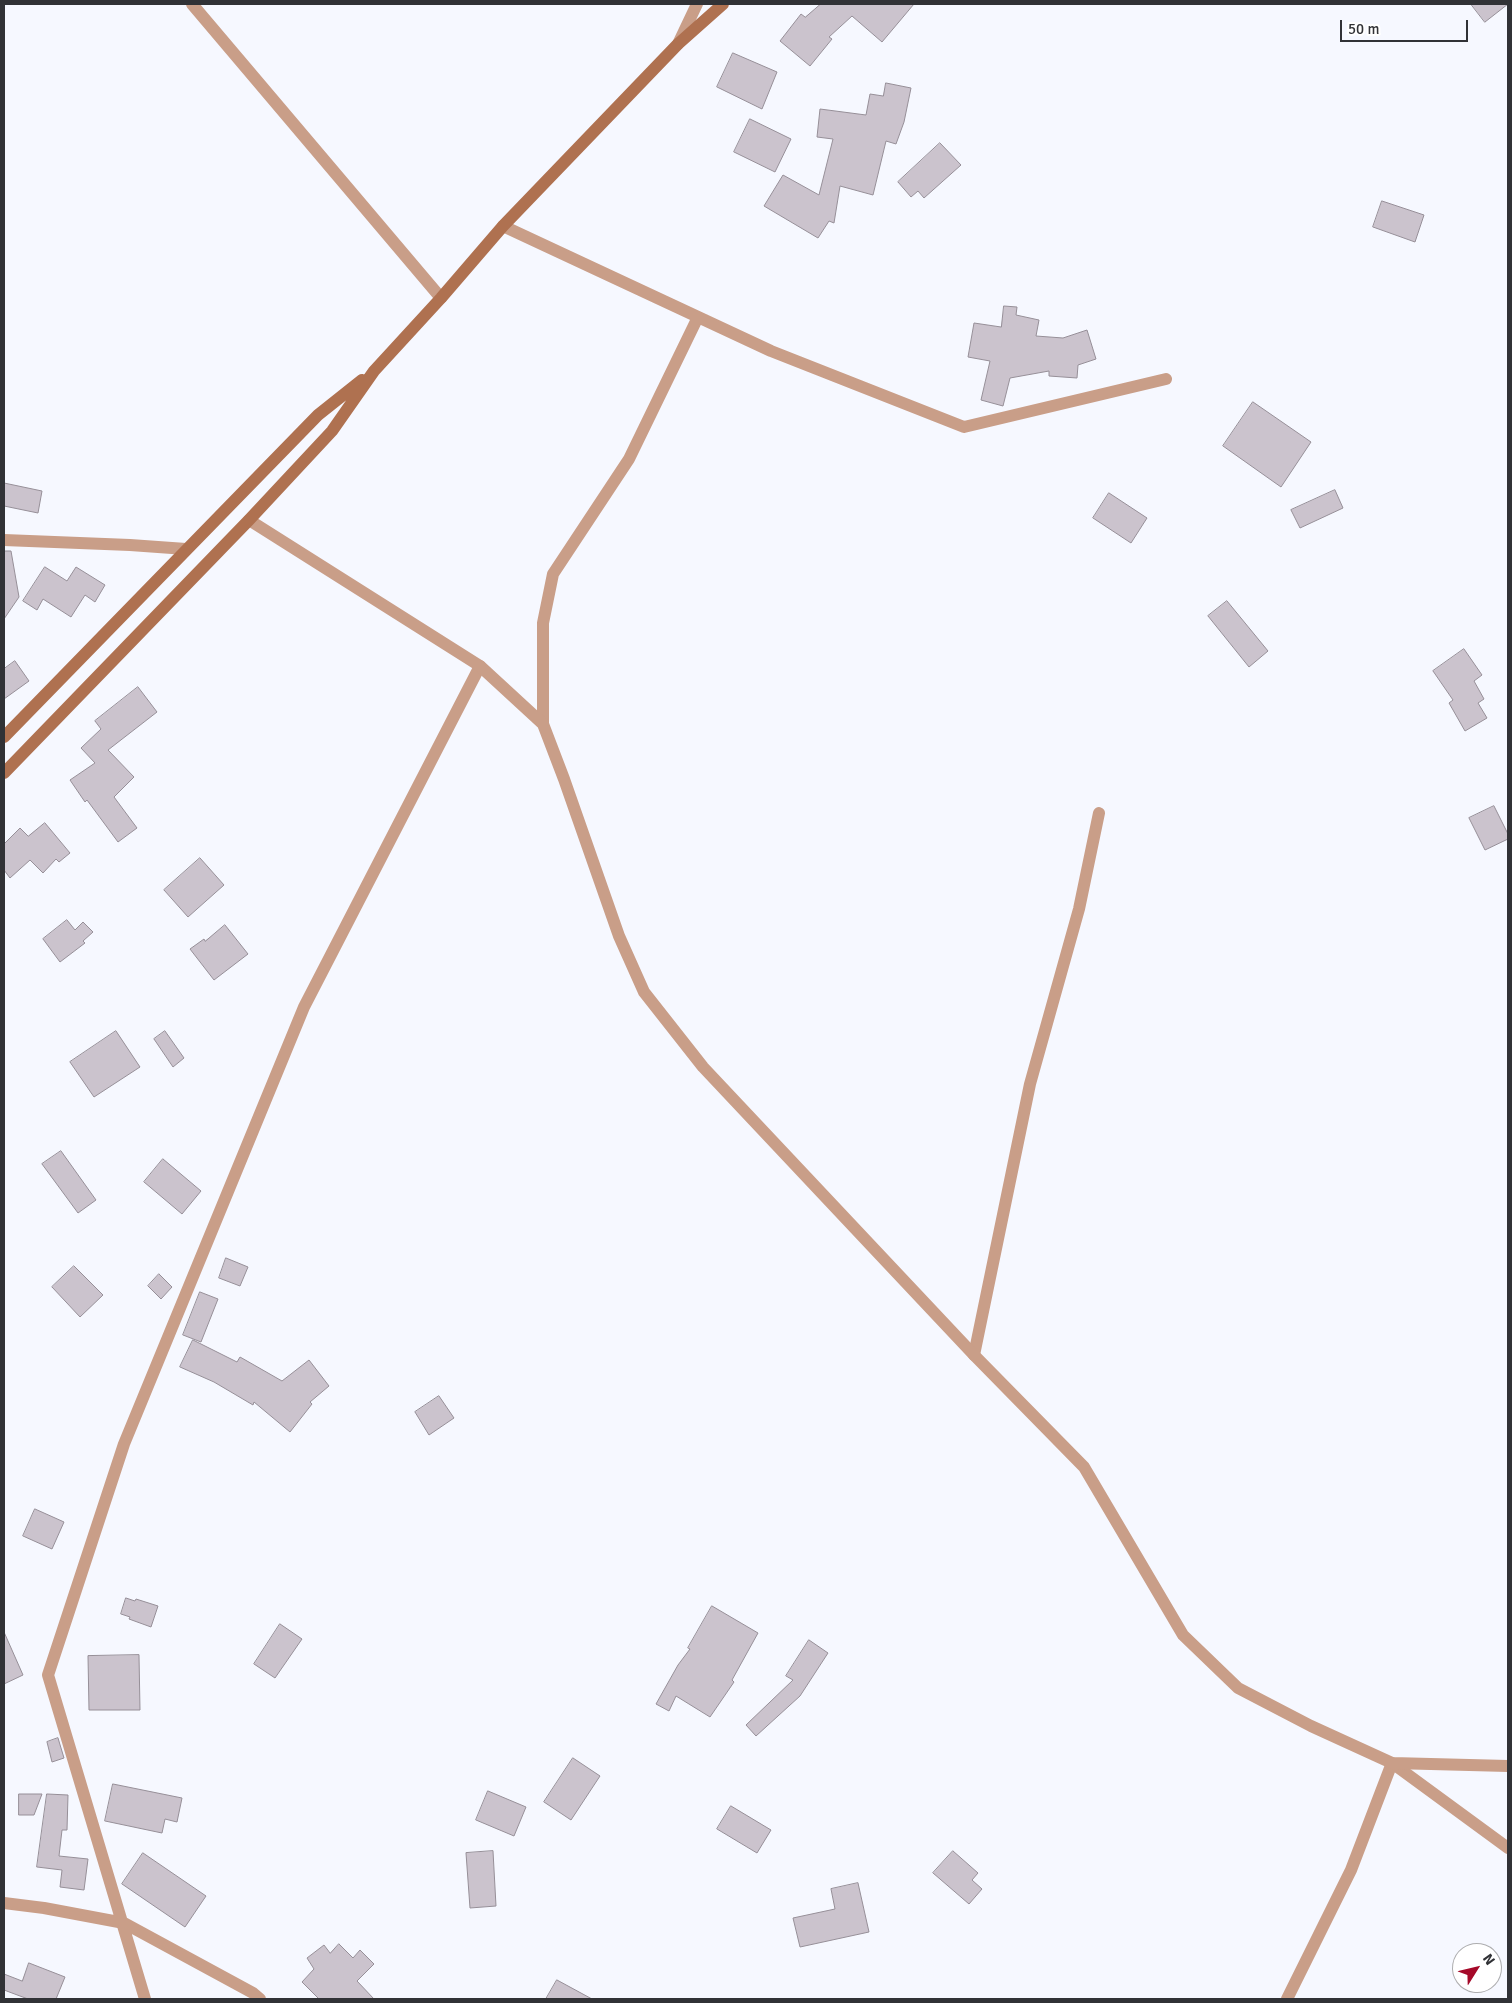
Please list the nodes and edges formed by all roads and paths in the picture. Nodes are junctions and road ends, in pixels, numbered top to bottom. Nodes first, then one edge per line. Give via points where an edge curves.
1 (192, 4) edge
2 (696, 4) edge
3 (723, 4) edge
4 (678, 44) junction
5 (503, 226) junction
6 (441, 298) junction
7 (698, 317) junction
8 (374, 371) junction
9 (1166, 379) dead end
10 (249, 520) junction
11 (4, 540) edge
12 (186, 549) junction
13 (480, 666) junction
14 (543, 724) junction
15 (4, 737) edge
16 (4, 773) edge
17 (1099, 813) dead end
18 (974, 1355) junction
19 (1392, 1763) junction
20 (1508, 1766) edge
21 (1508, 1848) edge
22 (4, 1903) edge
23 (124, 1923) junction
24 (145, 1999) edge
25 (260, 1999) edge
26 (1287, 1999) edge

1 - 6 street
2 - 4 street
3 - 4 main road
4 - 5 main road
5 - 6 main road
5 - 7 street
6 - 8 main road
7 - 9 street via 771,351 964,427
7 - 14 street via 629,459 553,574 542,623
8 - 10 main road via 332,431
8 - 12 main road via 318,415
10 - 13 street
10 - 16 main road
11 - 12 street
12 - 15 main road
13 - 14 street
13 - 23 street via 304,1007 124,1444 48,1675
14 - 18 street via 619,936 644,992 703,1067
17 - 18 street via 1079,909 1030,1084
18 - 19 street via 1084,1467 1183,1635 1238,1688
19 - 20 street
19 - 21 street
19 - 26 street via 1351,1870
22 - 23 street
23 - 24 street
23 - 25 street

